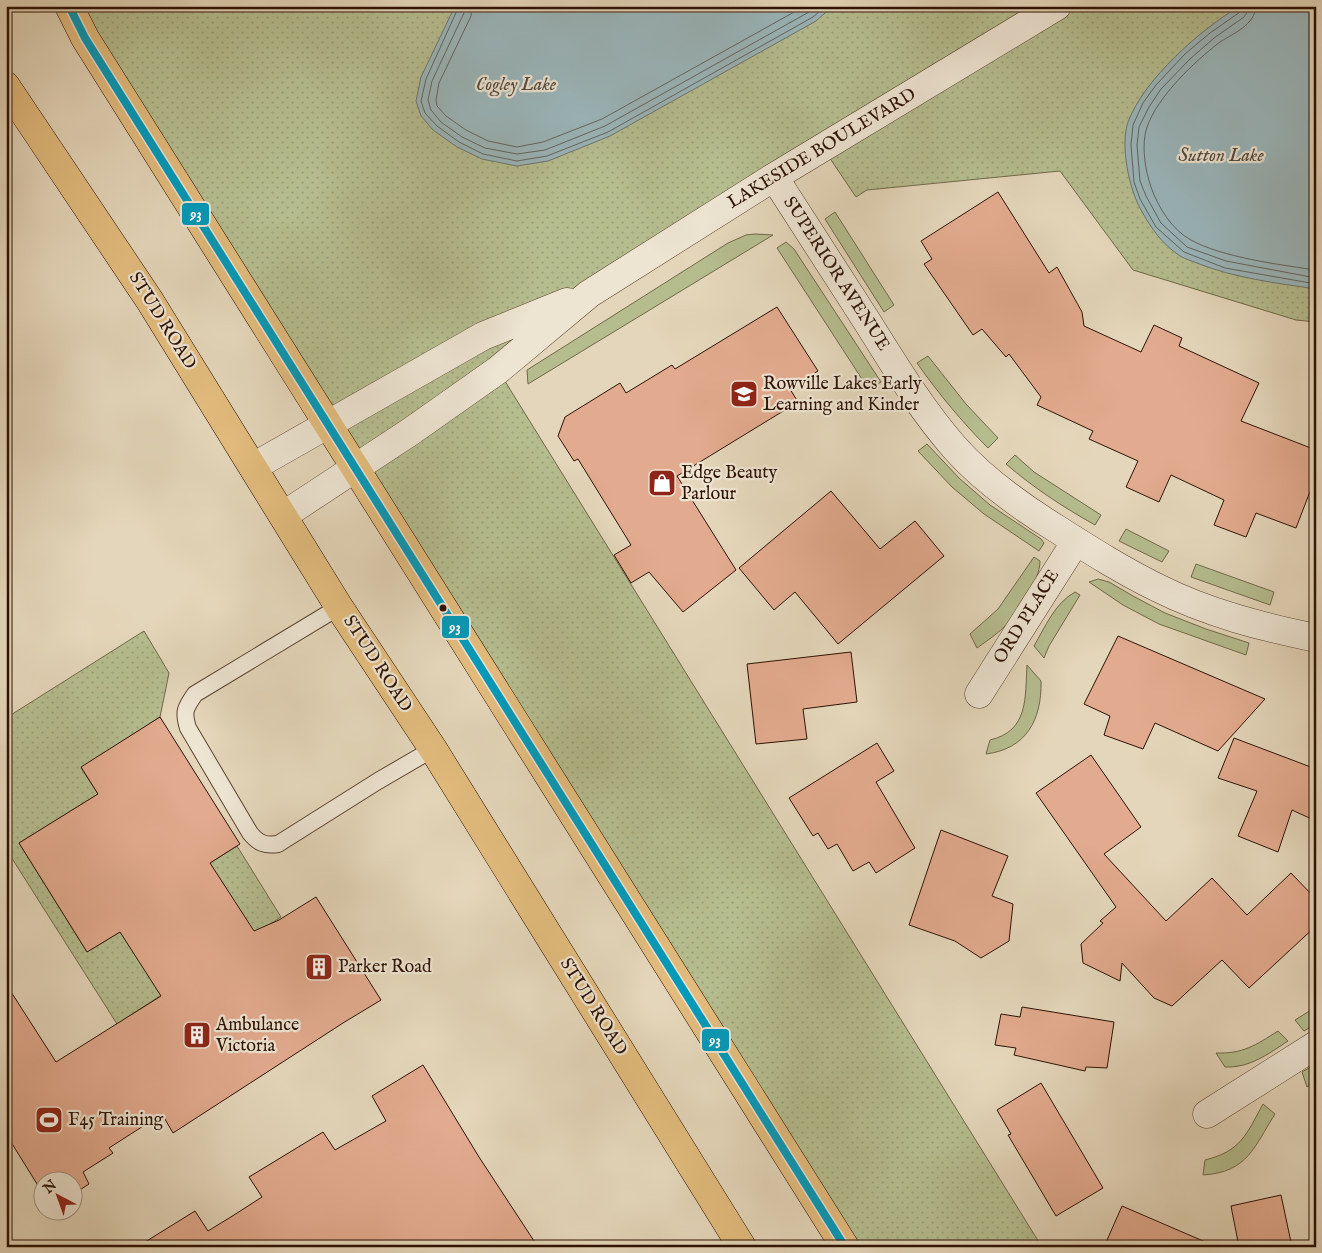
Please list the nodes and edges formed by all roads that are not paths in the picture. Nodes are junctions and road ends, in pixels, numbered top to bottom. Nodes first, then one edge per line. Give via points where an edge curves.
1 (69, 6) edge
2 (1057, 6) edge
3 (6, 86) edge
4 (774, 177) junction
5 (589, 294) junction
6 (329, 423) junction
7 (355, 466) junction
8 (253, 467) junction
9 (284, 515) junction
10 (1076, 541) junction
11 (339, 606) junction
12 (1316, 638) edge
13 (979, 694) dead end
14 (433, 749) junction
15 (1316, 1045) edge
16 (1207, 1114) dead end
17 (742, 1247) edge
18 (845, 1247) edge

1 - 6 highway via 85,38
2 - 4 street, LAKESIDE BOULEVARD
3 - 8 highway, STUD ROAD via 150,301
4 - 5 street, LAKESIDE BOULEVARD
4 - 10 street, SUPERIOR AVENUE via 924,410 956,448 994,485
5 - 6 street, LAKESIDE BOULEVARD via 483,336
5 - 7 street, LAKESIDE BOULEVARD via 498,370
6 - 7 highway
6 - 8 street, LAKESIDE BOULEVARD
7 - 9 street, LAKESIDE BOULEVARD
7 - 18 highway
8 - 9 highway, STUD ROAD
9 - 11 highway, STUD ROAD
10 - 12 street, SUPERIOR AVENUE via 1160,589 1213,611 1267,628
10 - 13 street, ORD PLACE
11 - 14 highway, STUD ROAD
11 - 14 lane via 195,694 187,705 184,714 188,728 250,833 267,846 278,844
14 - 17 highway, STUD ROAD
15 - 16 street

